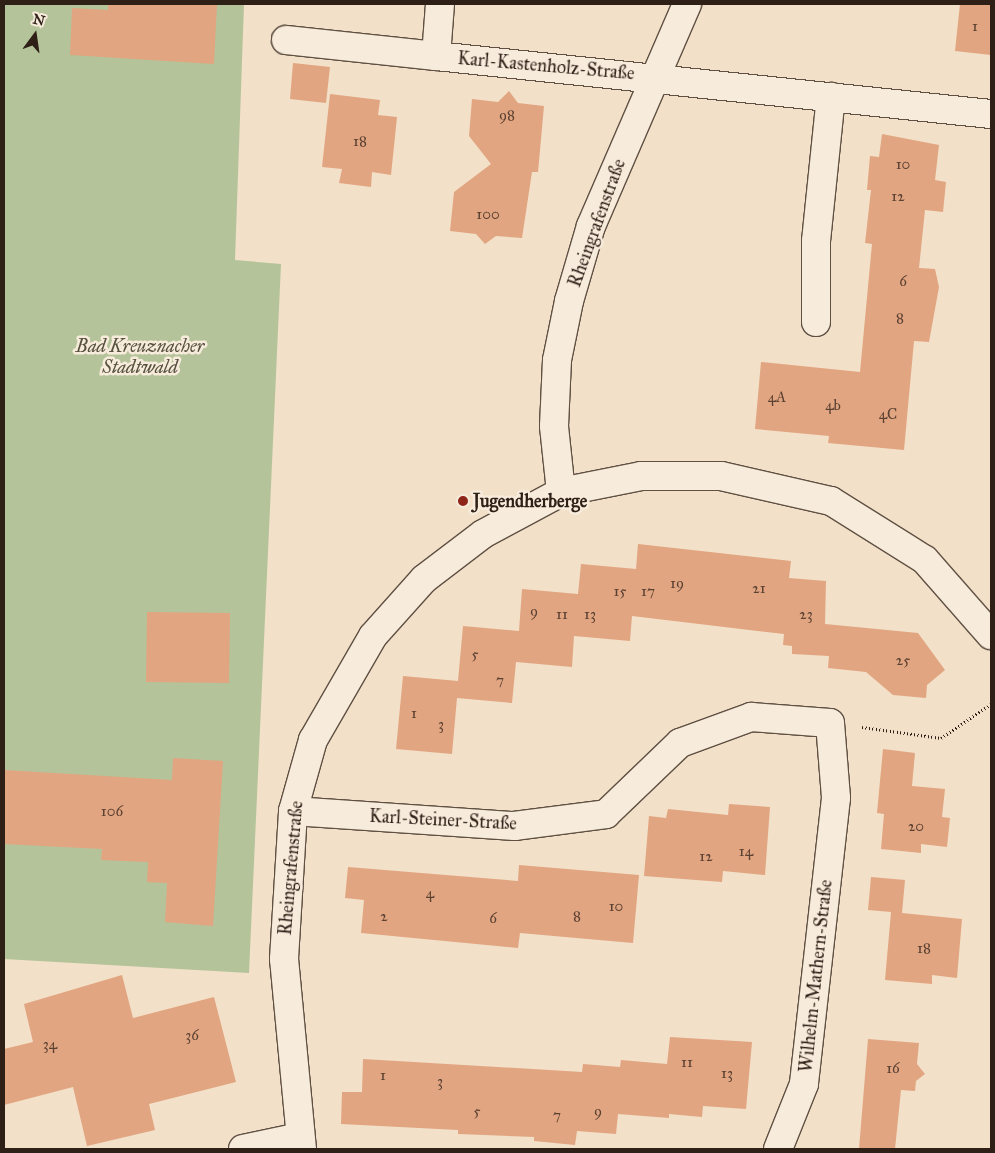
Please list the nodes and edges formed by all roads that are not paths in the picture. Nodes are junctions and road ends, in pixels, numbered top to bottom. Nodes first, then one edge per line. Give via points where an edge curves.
1 (440, 4) edge
2 (687, 4) edge
3 (286, 40) dead end
4 (436, 56) junction
5 (655, 76) junction
6 (831, 97) junction
7 (991, 114) edge
8 (816, 322) dead end
9 (561, 492) junction
10 (991, 636) edge
11 (836, 798) joint
12 (293, 811) junction
13 (301, 1143) edge
14 (244, 1149) edge
15 (778, 1149) edge

1 - 4 street, Karl-Kastenholz-Straße
2 - 5 street, Rheingrafenstraße
3 - 4 street, Karl-Kastenholz-Straße
4 - 5 street, Karl-Kastenholz-Straße
5 - 6 street, Karl-Kastenholz-Straße
5 - 9 street, Rheingrafenstraße via 592,226 569,300 558,360 554,426
6 - 7 street, Karl-Kastenholz-Straße
6 - 8 street via 816,241
9 - 10 street via 641,476 721,476 831,501 925,560
9 - 12 street, Rheingrafenstraße via 484,534 424,579 373,636 313,740
11 - 12 street, Karl-Steiner-Straße via 830,723 751,717 680,743 606,814 514,826
11 - 15 street, Wilhelm-Mathern-Straße via 804,1084
12 - 13 street, Rheingrafenstraße via 284,959
13 - 14 street

